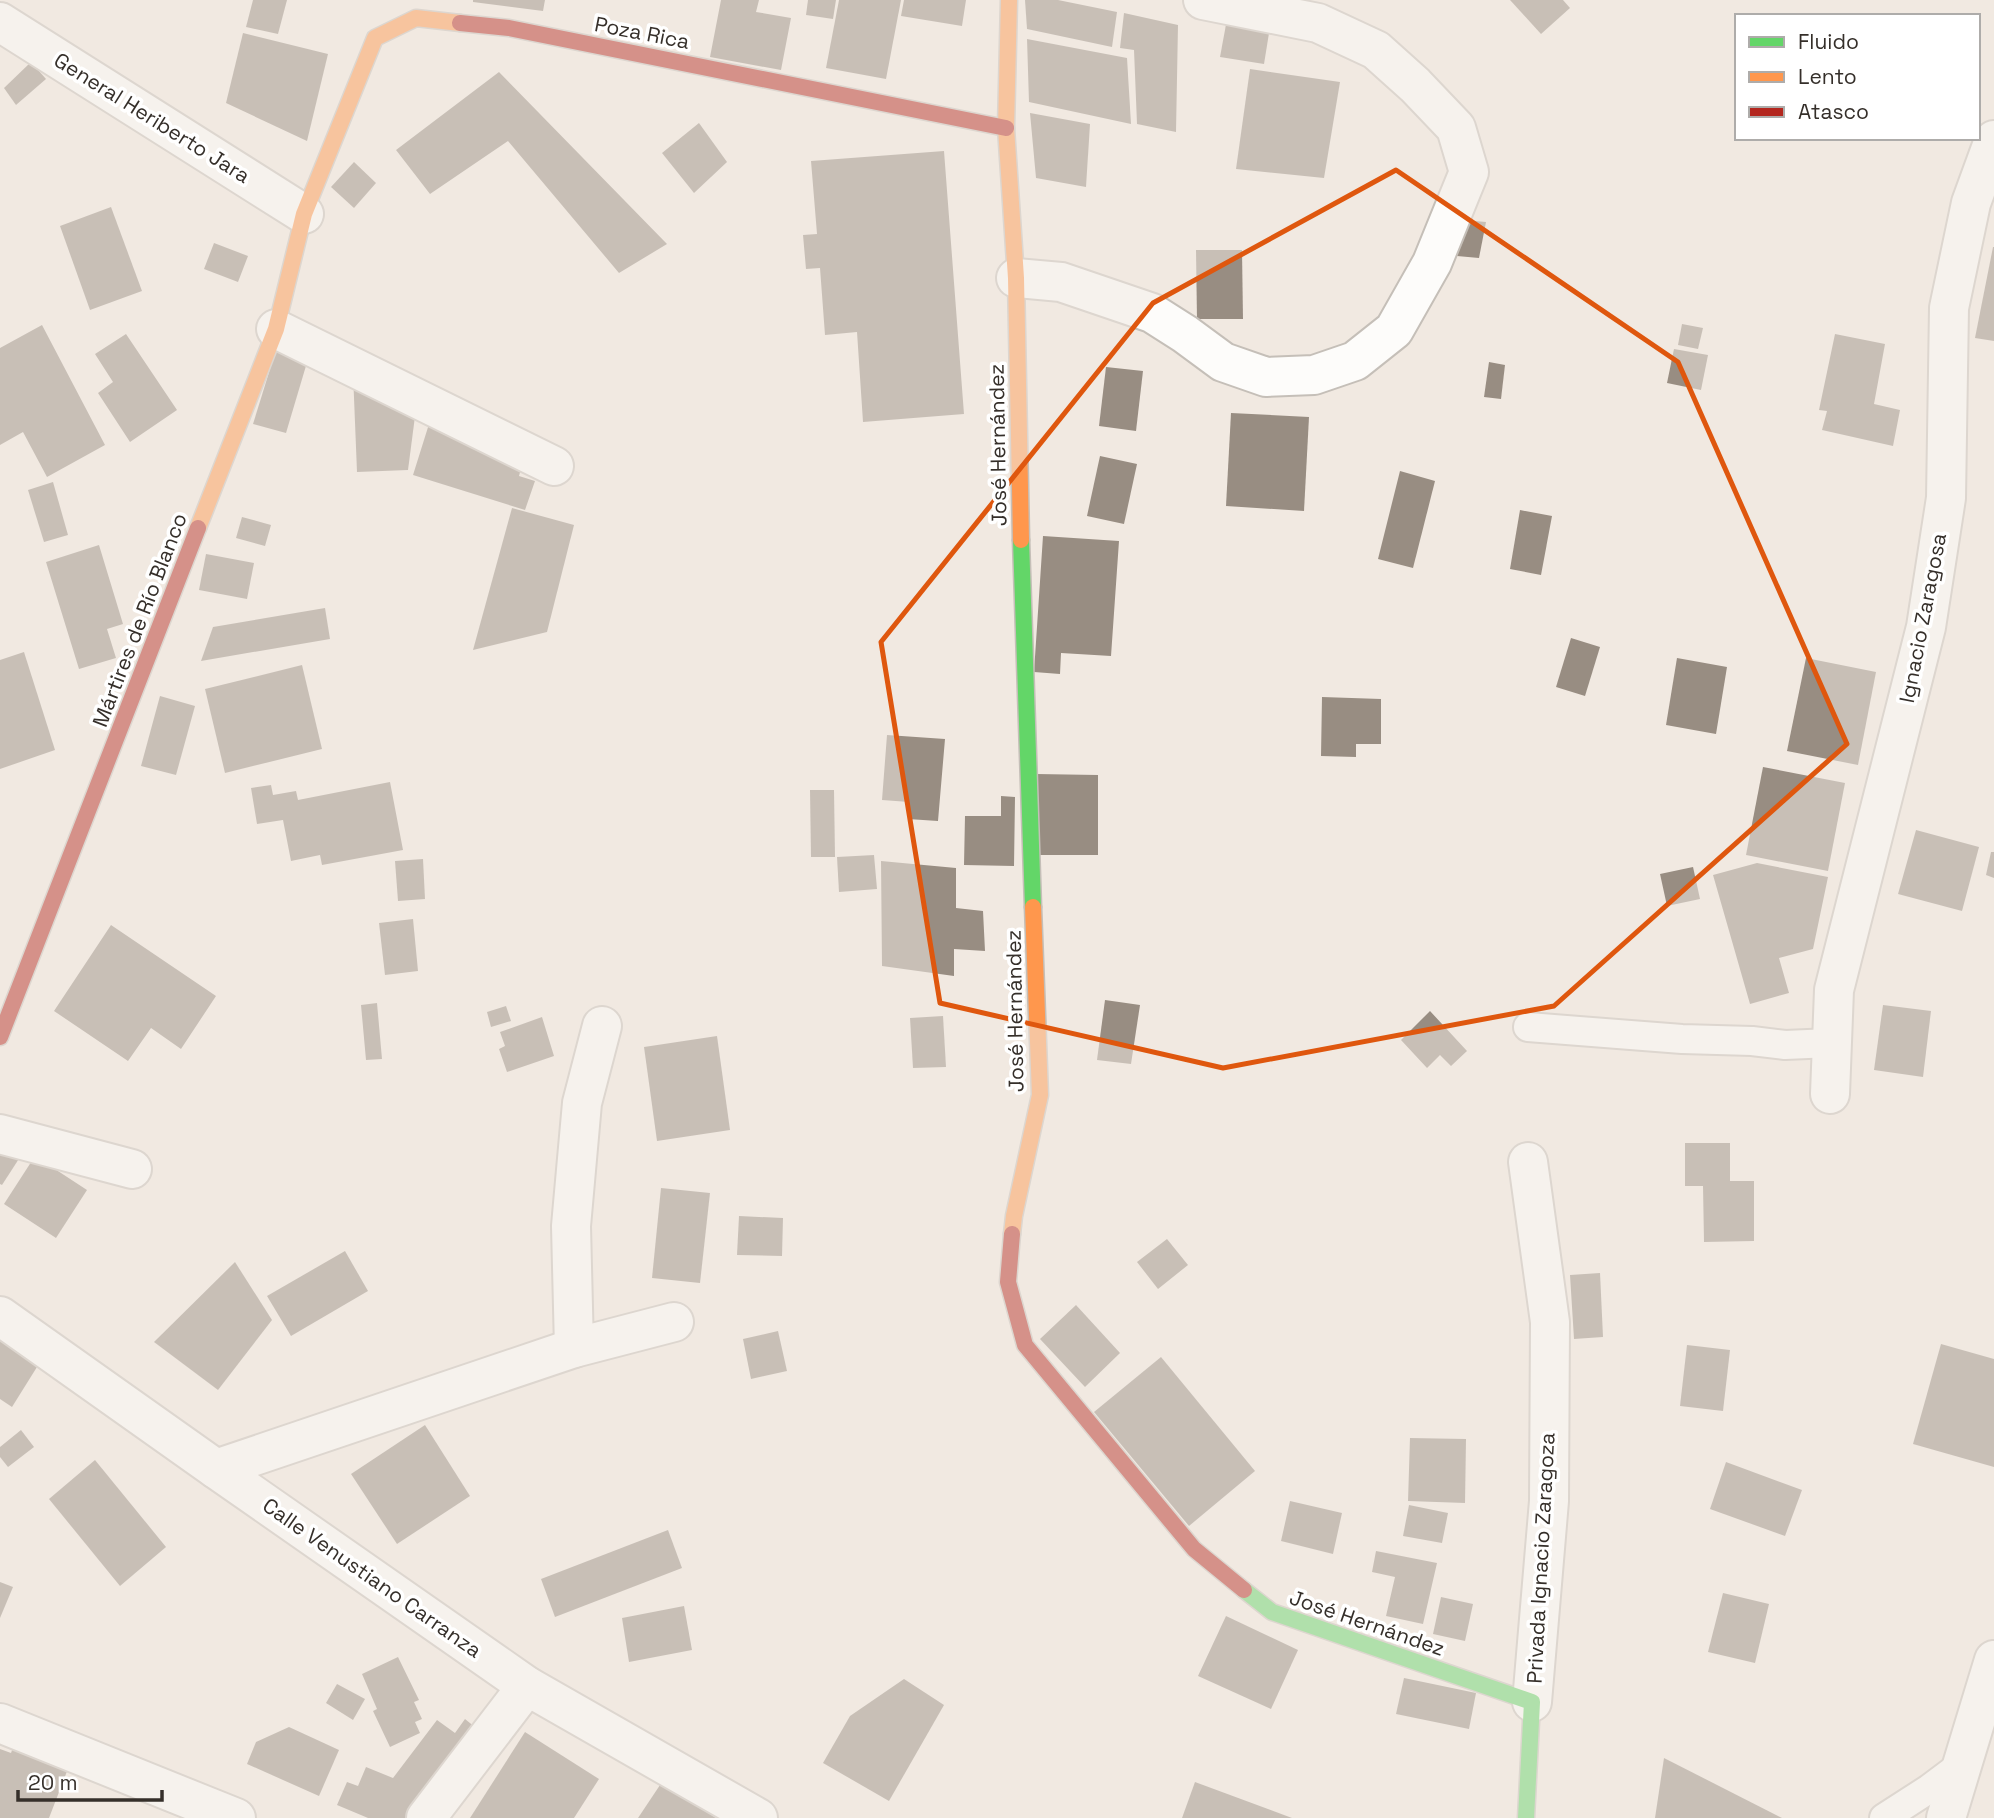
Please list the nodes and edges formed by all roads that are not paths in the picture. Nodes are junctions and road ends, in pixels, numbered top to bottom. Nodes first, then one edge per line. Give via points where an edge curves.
1 (1009, 0) edge
2 (1203, 0) edge
3 (0, 22) edge
4 (1006, 128) junction
5 (1994, 141) edge
6 (304, 214) junction
7 (1016, 278) junction
8 (276, 329) junction
9 (554, 466) dead end
10 (602, 1026) dead end
11 (1528, 1027) dead end
12 (0, 1037) edge
13 (1832, 1043) junction
14 (1830, 1094) dead end
15 (0, 1133) edge
16 (1528, 1162) dead end
17 (132, 1169) dead end
18 (0, 1316) edge
19 (674, 1322) dead end
20 (574, 1348) junction
21 (216, 1469) junction
22 (1994, 1660) edge
23 (527, 1686) junction
24 (1532, 1702) junction
25 (0, 1723) edge
26 (1965, 1762) junction
27 (743, 1815) edge
28 (236, 1818) edge
29 (426, 1818) edge
30 (1527, 1818) edge
31 (1884, 1818) edge
32 (1946, 1818) edge

1 - 4 street, José Hernández
2 - 7 street via 1318,23 1376,50 1456,128 1469,172 1432,263 1394,330 1355,361 1314,374 1266,377 1223,362 1152,313 1061,282
3 - 6 street, General Heriberto Jara
4 - 6 street, Poza Rica via 509,28 416,18 375,38
4 - 7 street, José Hernández
5 - 13 street, Ignacio Zaragosa via 1971,203 1949,308 1946,498 1926,627 1834,990
6 - 8 street, Mártires de Río Blanco
7 - 24 street, José Hernández via 1022,607 1040,1095 1014,1216 1008,1283 1025,1345 1194,1549 1272,1612
8 - 9 street
8 - 12 street, Mártires de Río Blanco
10 - 20 street via 580,1117 571,1226
11 - 13 lane via 1785,1045
13 - 14 street, Ignacio Zaragosa
15 - 17 street
16 - 24 street, Privada Ignacio Zaragoza via 1550,1322 1549,1502
18 - 21 street, Calle Venustiano Carranza
19 - 20 street
20 - 21 street
21 - 23 street, Calle Venustiano Carranza
22 - 26 street
23 - 27 street, Calle Venustiano Carranza
23 - 29 street
24 - 30 street
25 - 28 street
26 - 31 lane
26 - 32 street

